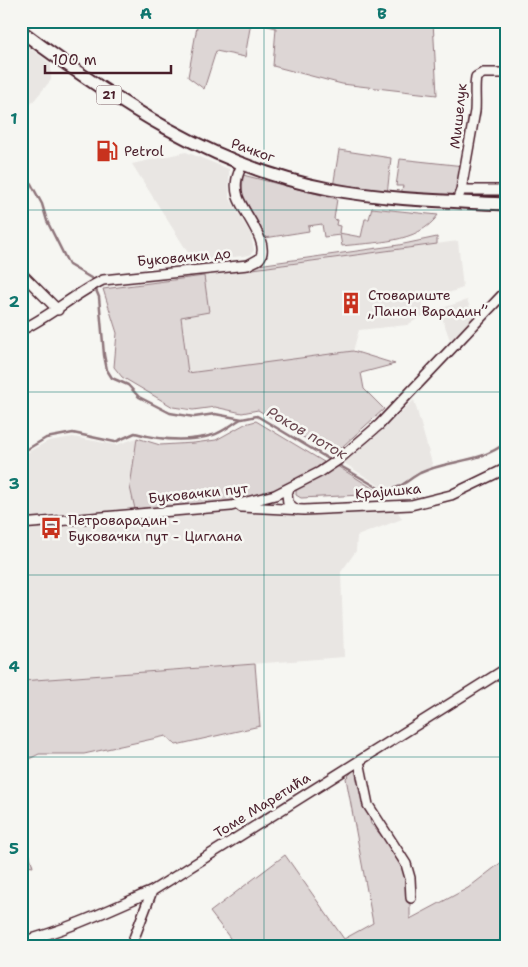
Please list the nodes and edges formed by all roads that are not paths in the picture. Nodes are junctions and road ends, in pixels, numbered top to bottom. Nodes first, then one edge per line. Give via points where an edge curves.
1 (21, 32) edge
2 (507, 73) edge
3 (243, 163) junction
4 (461, 190) junction
5 (507, 190) edge
6 (457, 201) junction
7 (507, 204) edge
8 (21, 273) edge
9 (507, 290) edge
10 (58, 310) junction
11 (21, 330) edge
12 (507, 468) edge
13 (289, 488) junction
14 (231, 506) junction
15 (296, 510) junction
16 (21, 524) edge
17 (507, 668) edge
18 (359, 761) junction
19 (152, 890) junction
20 (411, 898) dead end
21 (21, 942) edge
22 (131, 946) edge

1 - 3 main road, Рачког / 21 via 89,82 142,115 185,139
2 - 4 street, Мишелук via 483,73 476,77 475,111
3 - 6 main road, Рачког / 21 via 328,188 393,198
3 - 10 street, Буковачки до via 236,180 236,190 260,241 258,259 248,265 103,280 89,286
4 - 5 street
4 - 6 street
6 - 7 main road, Рачког / 21
8 - 10 street
9 - 13 street, Буковачки пут via 379,425 334,462
10 - 11 street, Буковачки до
12 - 15 street, Крајишка via 451,495 418,504
13 - 14 street, Буковачки пут
13 - 15 street via 288,503
14 - 15 street, Крајишка
14 - 16 street, Буковачки пут
17 - 18 street, Томе Маретића
18 - 19 street, Томе Маретића
18 - 20 street via 368,805 406,864
19 - 21 street, Томе Маретића via 96,917
19 - 22 street

